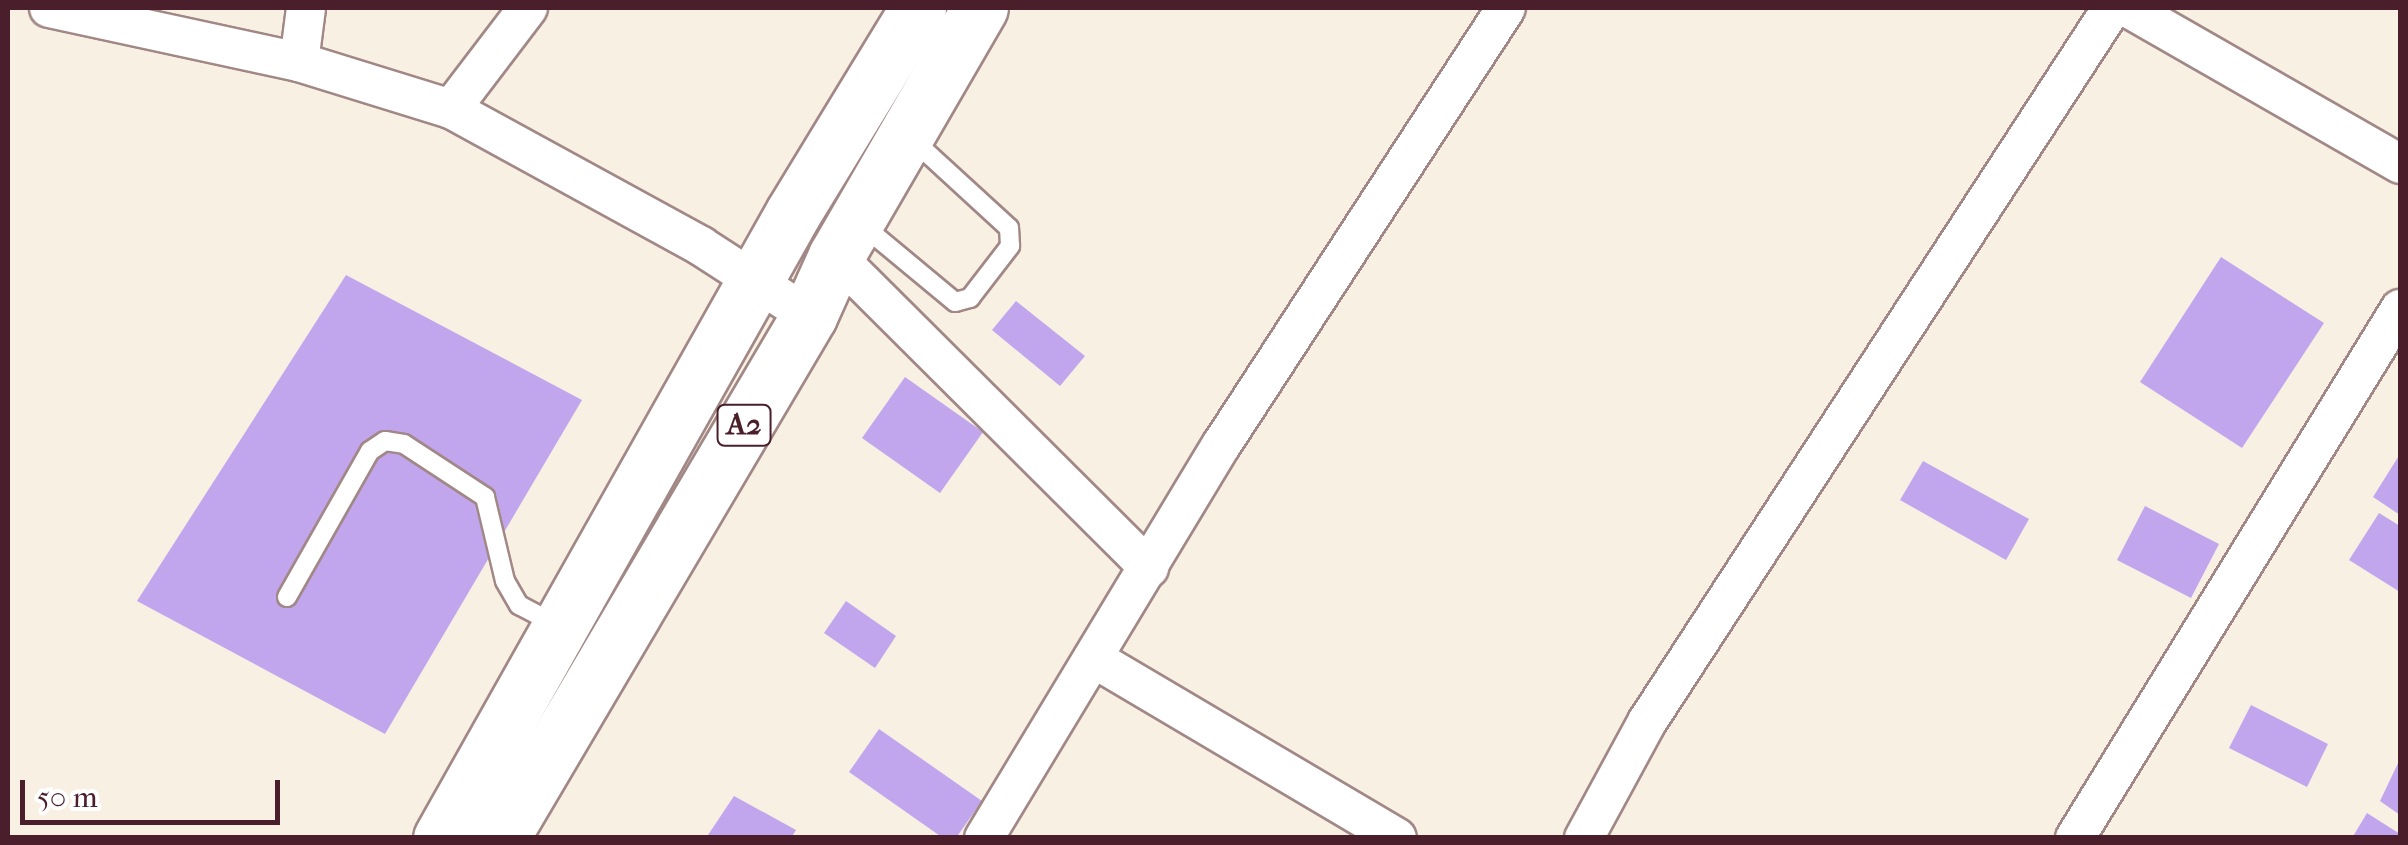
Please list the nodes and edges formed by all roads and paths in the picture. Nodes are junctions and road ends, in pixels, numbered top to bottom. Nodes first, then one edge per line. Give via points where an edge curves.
1 (49, 8) edge
2 (306, 8) edge
3 (528, 8) edge
4 (918, 8) edge
5 (980, 8) edge
6 (1506, 8) edge
7 (2112, 8) edge
8 (2128, 8) edge
9 (299, 62) junction
10 (451, 108) junction
11 (906, 134) junction
12 (2400, 164) edge
13 (846, 238) junction
14 (755, 280) junction
15 (2400, 309) edge
16 (809, 316) junction
17 (1149, 568) junction
18 (287, 598) dead end
19 (560, 627) junction
20 (1093, 658) junction
21 (441, 838) edge
22 (501, 838) edge
23 (984, 838) edge
24 (1397, 838) edge
25 (1584, 838) edge
26 (2075, 838) edge

1 - 9 street
2 - 9 street
3 - 10 street
4 - 14 highway, A2
5 - 11 highway, A2
6 - 17 street via 1222,444
7 - 25 street via 1678,674
8 - 12 street
9 - 10 street
10 - 14 street
11 - 13 highway, A2
11 - 13 lane via 1010,228 1010,246 970,298 956,302
13 - 16 highway, A2
13 - 17 street
14 - 16 street
14 - 19 highway, A2
15 - 26 street
16 - 22 highway, A2
17 - 20 street
18 - 19 lane via 370,452 385,441 404,444 472,482 485,497 505,580 518,605
19 - 21 highway, A2
20 - 23 street
20 - 24 street

